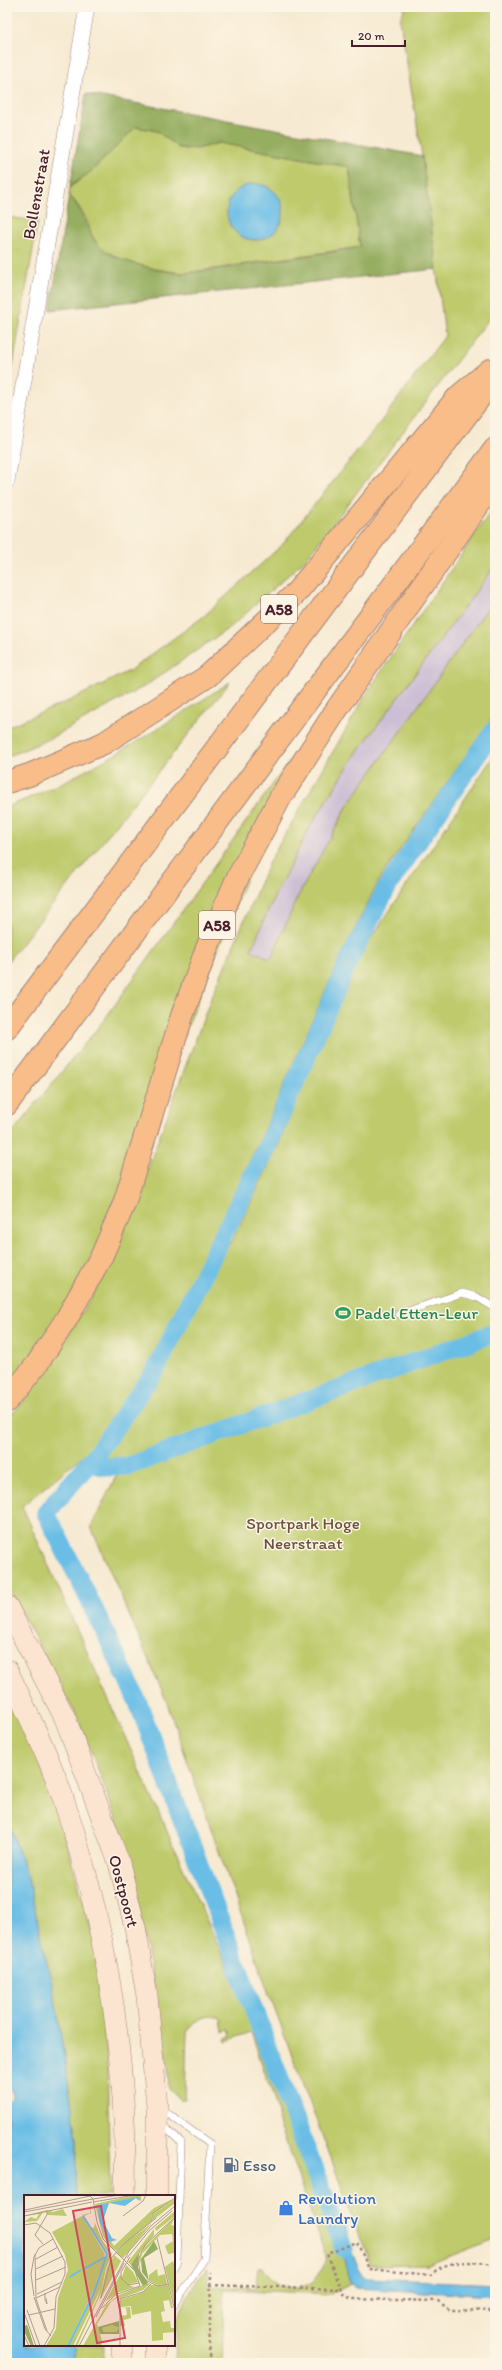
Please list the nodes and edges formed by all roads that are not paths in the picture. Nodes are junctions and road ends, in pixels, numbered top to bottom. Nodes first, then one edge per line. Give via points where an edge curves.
1 (87, 7) edge
2 (495, 365) edge
3 (495, 377) edge
4 (495, 449) edge
5 (7, 481) edge
6 (495, 481) edge
7 (7, 782) edge
8 (7, 1028) edge
9 (7, 1104) edge
10 (495, 1308) edge
11 (399, 1314) dead end
12 (7, 1401) edge
13 (7, 1606) edge
14 (7, 1670) edge
15 (157, 2113) junction
16 (125, 2195) edge
17 (156, 2195) edge
18 (175, 2265) edge
19 (175, 2303) edge
20 (122, 2346) edge
21 (155, 2346) edge
22 (122, 2363) edge
23 (155, 2363) edge

1 - 5 street, Bollenstraat
2 - 7 highway, A58 via 458,397 295,594 208,676 104,743
3 - 8 highway, A58
4 - 9 highway
6 - 12 highway, A58 via 337,709 280,798 236,881 207,948 182,1016 124,1204 102,1255 63,1325 37,1364
10 - 11 lane via 477,1297 462,1293
13 - 15 main road, Oostpoort via 65,1718 119,1862 135,1927 147,1996
14 - 16 main road, Oostpoort via 37,1731 63,1797 88,1880 109,1970 122,2097
15 - 17 main road, Oostpoort
15 - 18 lane via 181,2142
15 - 19 lane via 210,2144 204,2259
20 - 22 main road
21 - 23 main road

